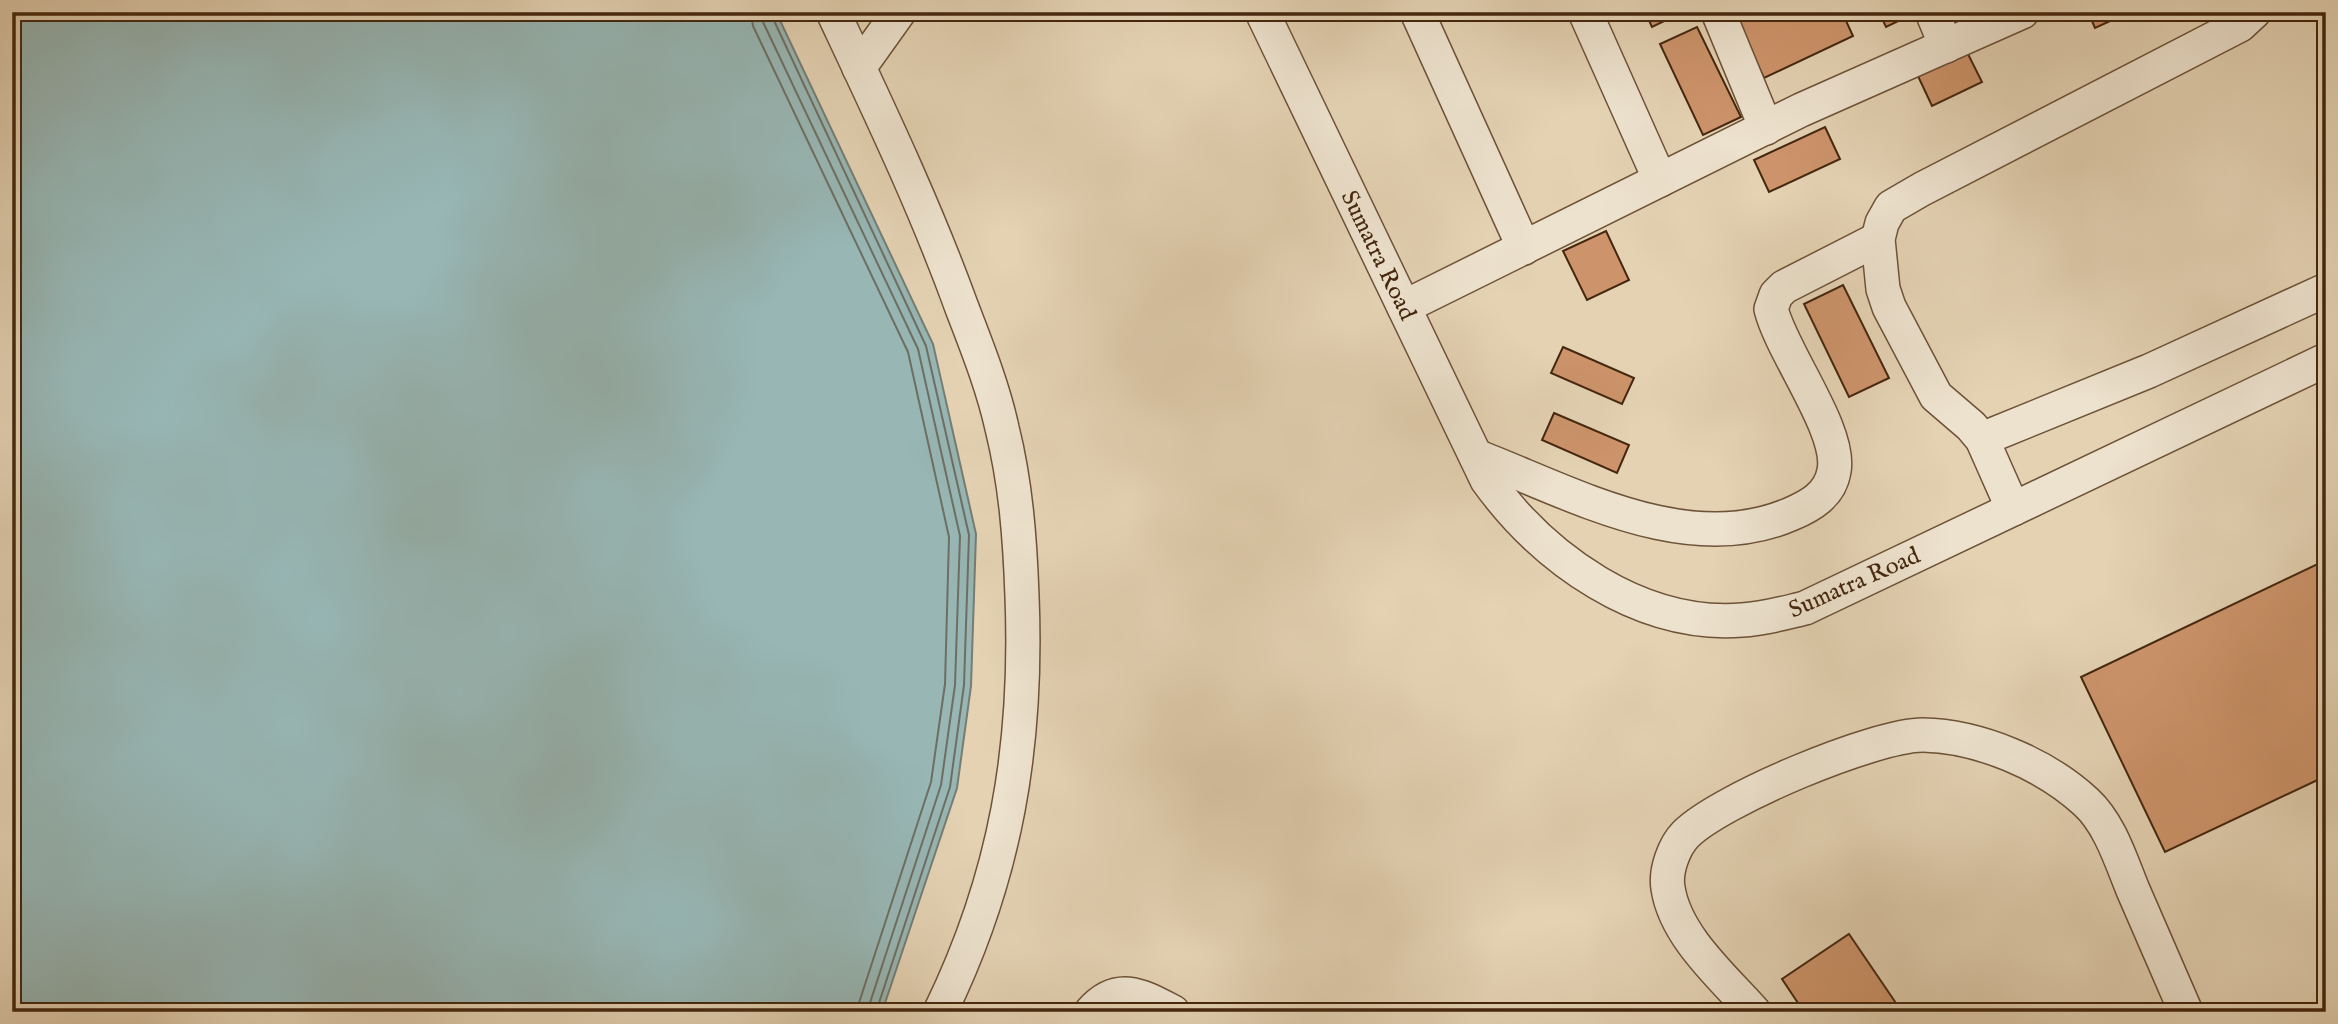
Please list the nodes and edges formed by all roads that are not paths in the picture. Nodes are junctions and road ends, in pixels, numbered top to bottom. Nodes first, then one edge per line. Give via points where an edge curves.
1 (833, 12) edge
2 (899, 12) edge
3 (1262, 12) edge
4 (1417, 12) edge
5 (1585, 12) edge
6 (1718, 12) edge
7 (1932, 12) edge
8 (2022, 12) edge
9 (2253, 12) edge
10 (1946, 46) junction
11 (859, 68) junction
12 (1766, 128) junction
13 (1660, 180) junction
14 (1878, 239) junction
15 (1524, 248) junction
16 (2326, 290) edge
17 (1404, 307) junction
18 (2326, 360) edge
19 (1982, 439) junction
20 (1476, 456) junction
21 (2013, 509) junction
22 (940, 1012) edge
23 (1091, 1012) edge
24 (1173, 1012) edge
25 (1754, 1012) edge
26 (2186, 1012) edge

1 - 11 street
2 - 11 street
3 - 17 street, Sumatra Road
4 - 15 street
5 - 13 street
6 - 12 street
7 - 10 street
8 - 10 street
9 - 14 street via 2240,25 1891,207
10 - 12 street
11 - 22 street via 930,221 986,370 1015,490 1023,683 1017,768 1000,855 979,922
12 - 13 street
13 - 15 street
14 - 19 street via 1889,307 1936,396
14 - 20 street via 1784,287 1771,309 1834,454 1829,486 1813,505 1766,525 1673,527
15 - 17 street
16 - 19 street via 2149,371
17 - 20 street, Sumatra Road
18 - 21 street, Sumatra Road
19 - 21 street
20 - 21 street, Sumatra Road via 1511,513 1566,563 1633,601 1701,619 1740,621 1805,608
23 - 24 street via 1104,998 1135,993
25 - 26 street via 1676,917 1667,886 1671,860 1685,835 1713,815 1833,756 1921,735 1959,739 1997,751 2051,775 2088,804 2109,833

